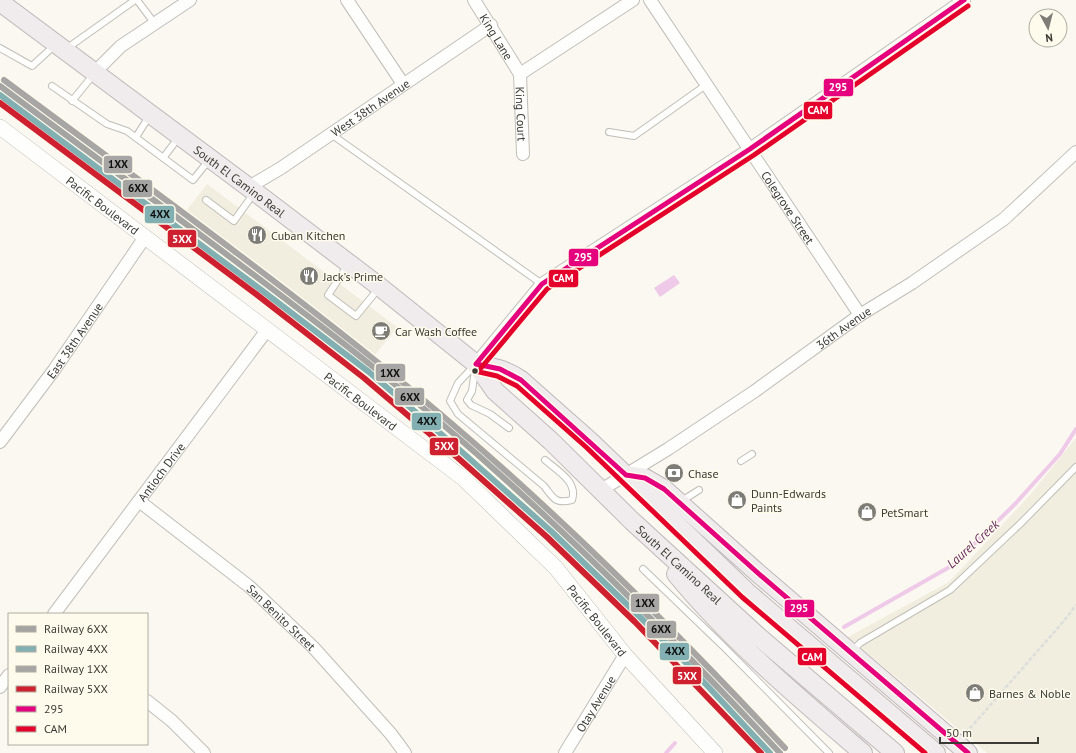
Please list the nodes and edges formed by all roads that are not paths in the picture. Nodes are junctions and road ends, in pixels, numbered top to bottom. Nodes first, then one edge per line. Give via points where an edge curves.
1 (136, 0) edge
2 (190, 0) edge
3 (347, 0) edge
4 (474, 0) edge
5 (633, 0) edge
6 (650, 0) edge
7 (0, 2) edge
8 (957, 2) edge
9 (155, 24) junction
10 (490, 26) junction
11 (60, 47) junction
12 (0, 48) edge
13 (95, 72) junction
14 (520, 74) junction
15 (403, 84) junction
16 (706, 84) junction
17 (52, 86) dead end
18 (72, 101) junction
19 (151, 114) junction
20 (0, 127) edge
21 (608, 132) dead end
22 (332, 134) junction
23 (180, 136) junction
24 (136, 137) junction
25 (750, 149) junction
26 (1076, 152) edge
27 (523, 154) dead end
28 (163, 158) junction
29 (210, 158) junction
30 (252, 190) junction
31 (206, 200) dead end
32 (145, 237) junction
33 (349, 264) junction
34 (542, 284) junction
35 (380, 287) junction
36 (860, 315) junction
37 (267, 330) junction
38 (476, 364) junction
39 (509, 428) dead end
40 (0, 442) edge
41 (752, 454) dead end
42 (546, 460) dead end
43 (741, 461) dead end
44 (1076, 467) edge
45 (626, 475) junction
46 (601, 490) junction
47 (699, 490) dead end
48 (139, 502) junction
49 (679, 503) junction
50 (632, 521) junction
51 (643, 569) dead end
52 (55, 613) edge
53 (851, 652) junction
54 (625, 655) junction
55 (8, 675) edge
56 (0, 686) edge
57 (148, 702) edge
58 (204, 753) edge
59 (405, 753) edge
60 (565, 753) edge
61 (715, 753) edge
62 (829, 753) edge
63 (863, 753) edge
64 (895, 753) edge
65 (936, 753) edge
66 (968, 753) edge

1 - 9 lane
1 - 11 lane
2 - 9 street
3 - 15 street
4 - 10 street, King Lane
5 - 14 street
6 - 16 street, Colegrove Street
7 - 11 main road, South El Camino Real
8 - 25 street
9 - 13 street via 122,46
10 - 14 street, King Lane
10 - 15 street, West 38th Avenue
11 - 12 lane via 32,66
11 - 13 main road, South El Camino Real
13 - 18 lane
13 - 19 main road, South El Camino Real
14 - 27 street, King Court
15 - 22 street, West 38th Avenue
16 - 21 lane via 634,136
16 - 25 street, Colegrove Street
17 - 18 lane
18 - 24 lane via 107,124
19 - 23 main road, South El Camino Real
19 - 24 lane
20 - 32 street, Pacific Boulevard
22 - 30 street, West 38th Avenue
22 - 34 lane
23 - 28 lane
23 - 29 main road, South El Camino Real
24 - 28 lane
25 - 34 street
25 - 36 street, Colegrove Street
26 - 36 street, 36th Avenue via 1004,219 912,283
28 - 29 lane via 193,180
29 - 30 main road, South El Camino Real
30 - 31 lane via 234,221
30 - 33 main road, South El Camino Real
32 - 37 street, Pacific Boulevard
32 - 40 street, East 38th Avenue via 54,370
33 - 35 main road, South El Camino Real
33 - 35 lane via 328,295 356,316
34 - 38 street
35 - 38 main road, South El Camino Real
36 - 45 street, 36th Avenue via 755,391
37 - 48 street, Antioch Drive
37 - 54 street, Pacific Boulevard via 464,479 556,568
38 - 39 lane via 472,391 467,400
38 - 42 lane via 458,383 450,401 458,414 544,486 555,500 572,500 574,486
38 - 45 main road, South El Camino Real via 499,368 522,380
38 - 46 main road, South El Camino Real via 495,391
41 - 43 lane
44 - 53 lane via 950,590 860,642
45 - 46 street, 36th Avenue
45 - 49 main road via 645,478
45 - 65 main road, South El Camino Real via 747,592
46 - 50 main road, South El Camino Real
47 - 49 lane
48 - 52 street, Antioch Drive
48 - 59 street, San Benito Street via 250,587 313,647
49 - 53 main road
50 - 63 main road via 697,600 759,661
50 - 64 main road, South El Camino Real via 759,637
51 - 62 lane via 735,657
53 - 66 main road
54 - 60 street, Otay Avenue
54 - 61 street, Pacific Boulevard
55 - 56 street
57 - 58 street via 172,721

